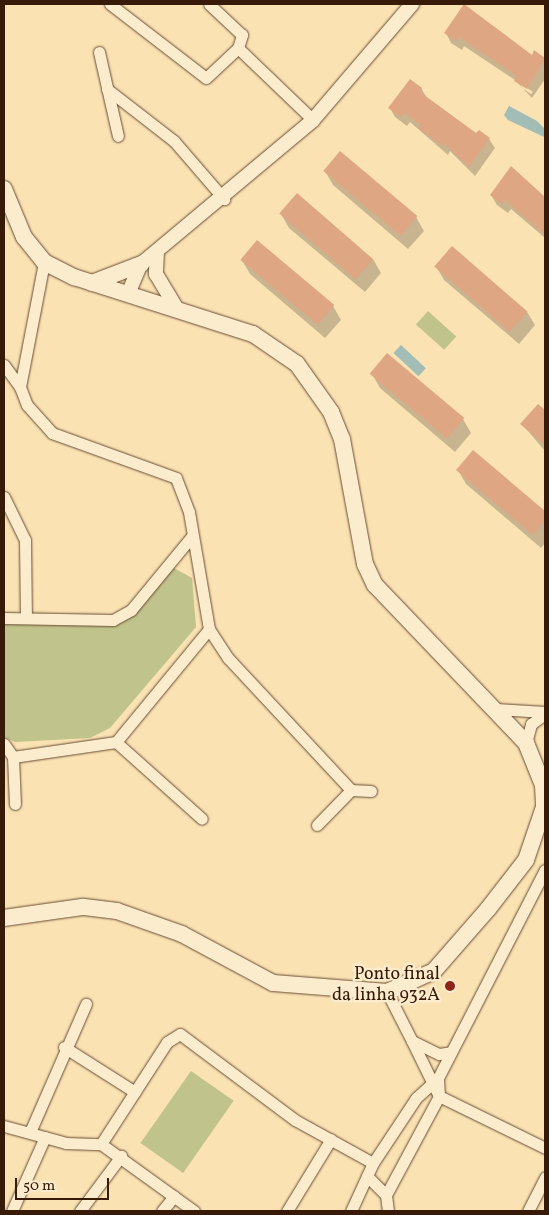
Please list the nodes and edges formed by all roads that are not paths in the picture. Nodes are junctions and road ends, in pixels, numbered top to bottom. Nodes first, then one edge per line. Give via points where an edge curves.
1 (110, 4) edge
2 (209, 4) edge
3 (412, 4) edge
4 (238, 48) junction
5 (99, 52) dead end
6 (106, 89) junction
7 (312, 120) junction
8 (118, 136) dead end
9 (4, 189) edge
10 (224, 199) junction
11 (157, 252) junction
12 (44, 262) junction
13 (141, 264) junction
14 (92, 283) junction
15 (128, 294) junction
16 (177, 309) junction
17 (4, 365) edge
18 (20, 387) junction
19 (4, 497) edge
20 (192, 536) junction
21 (4, 618) edge
22 (26, 618) junction
23 (209, 629) junction
24 (496, 709) junction
25 (545, 713) edge
26 (116, 742) junction
27 (526, 743) junction
28 (4, 744) edge
29 (13, 757) junction
30 (351, 790) junction
31 (371, 792) dead end
32 (15, 804) dead end
33 (202, 819) dead end
34 (317, 825) dead end
35 (545, 870) edge
36 (4, 918) edge
37 (388, 992) junction
38 (86, 1004) dead end
39 (412, 1041) junction
40 (64, 1047) junction
41 (452, 1052) junction
42 (434, 1081) junction
43 (135, 1092) junction
44 (439, 1096) junction
45 (4, 1126) edge
46 (30, 1132) junction
47 (45, 1137) junction
48 (330, 1139) junction
49 (101, 1144) junction
50 (545, 1148) edge
51 (121, 1156) junction
52 (374, 1163) junction
53 (367, 1176) junction
54 (545, 1177) edge
55 (386, 1195) junction
56 (174, 1196) junction
57 (12, 1211) edge
58 (80, 1211) edge
59 (162, 1211) edge
60 (194, 1211) edge
61 (287, 1211) edge
62 (351, 1211) edge
63 (388, 1211) edge
64 (528, 1211) edge

1 - 4 street via 199,76 212,76
2 - 4 street via 242,35
3 - 7 street
4 - 7 street
5 - 6 street
6 - 8 street
6 - 10 street via 174,141
7 - 10 street
9 - 12 main road via 24,237
10 - 11 street
11 - 13 street
11 - 16 street via 156,274
12 - 14 main road
12 - 18 street
13 - 14 main road
13 - 15 street
14 - 15 main road
15 - 16 main road
16 - 24 main road via 273,345 316,386 342,439 365,564 375,585
17 - 18 street
18 - 20 street via 27,405 52,433 176,478 183,488
19 - 22 street via 25,540
20 - 22 street via 130,610 113,620
20 - 23 street
21 - 22 street
23 - 26 street
23 - 30 street via 228,658
24 - 25 street
24 - 27 main road
25 - 27 street via 531,724
26 - 29 street
26 - 33 street
27 - 37 main road via 543,785 544,807 526,860 434,970
28 - 29 street
29 - 32 street
30 - 31 street
30 - 34 street
35 - 41 street
36 - 37 main road via 82,907 117,911 182,934 273,982
37 - 39 street
38 - 40 street
39 - 41 street via 439,1054
39 - 42 street
40 - 43 street
40 - 46 street
41 - 42 street
42 - 44 street
42 - 52 street
43 - 48 street via 174,1034 191,1039 274,1106
43 - 49 street
44 - 50 street
44 - 55 street
45 - 46 street
46 - 47 street
47 - 49 street
47 - 57 street
48 - 52 street
48 - 61 street
49 - 51 street
51 - 56 street
51 - 58 street
52 - 53 street
53 - 55 street
53 - 62 street
54 - 64 street
55 - 63 street
56 - 59 street
56 - 60 street

